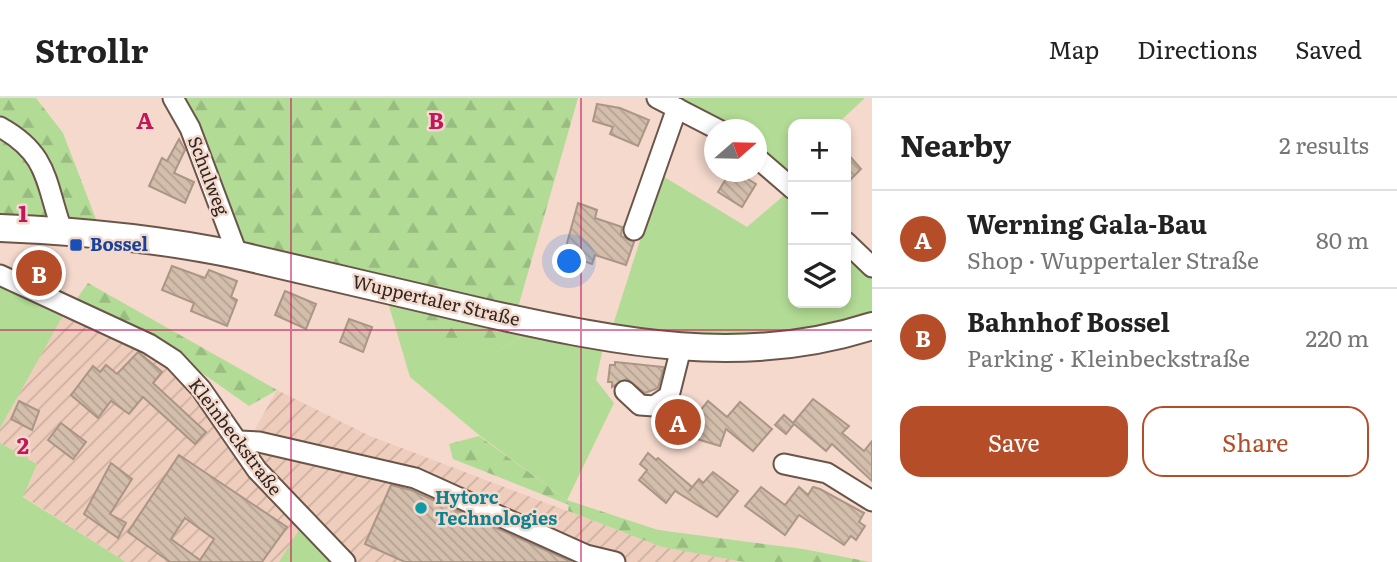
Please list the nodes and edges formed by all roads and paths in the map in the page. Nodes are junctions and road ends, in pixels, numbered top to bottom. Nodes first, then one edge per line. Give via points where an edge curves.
1 (173, 98) edge
2 (657, 98) edge
3 (677, 108) junction
4 (704, 122) edge
5 (0, 127) edge
6 (767, 167) edge
7 (788, 185) edge
8 (0, 228) edge
9 (62, 230) junction
10 (634, 230) dead end
11 (849, 245) edge
12 (238, 256) junction
13 (872, 267) edge
14 (0, 275) edge
15 (872, 327) edge
16 (681, 348) junction
17 (625, 391) dead end
18 (240, 441) junction
19 (784, 464) dead end
20 (872, 500) edge
21 (345, 562) edge
22 (615, 562) edge

1 - 12 street, Schulweg via 190,128
2 - 3 street
3 - 4 street
3 - 10 street
5 - 9 street via 20,138 39,158
6 - 7 street
8 - 9 main road, Wuppertaler Straße
9 - 12 main road, Wuppertaler Straße
11 - 13 street
12 - 16 main road, Wuppertaler Straße via 608,340
14 - 18 street, Kleinbeckstraße via 174,360
15 - 16 main road, Wuppertaler Straße via 767,347
16 - 17 street via 669,396 654,406 640,405
18 - 21 street, Kleinbeckstraße via 257,470
18 - 22 street via 415,478 586,555
19 - 20 street via 827,473

